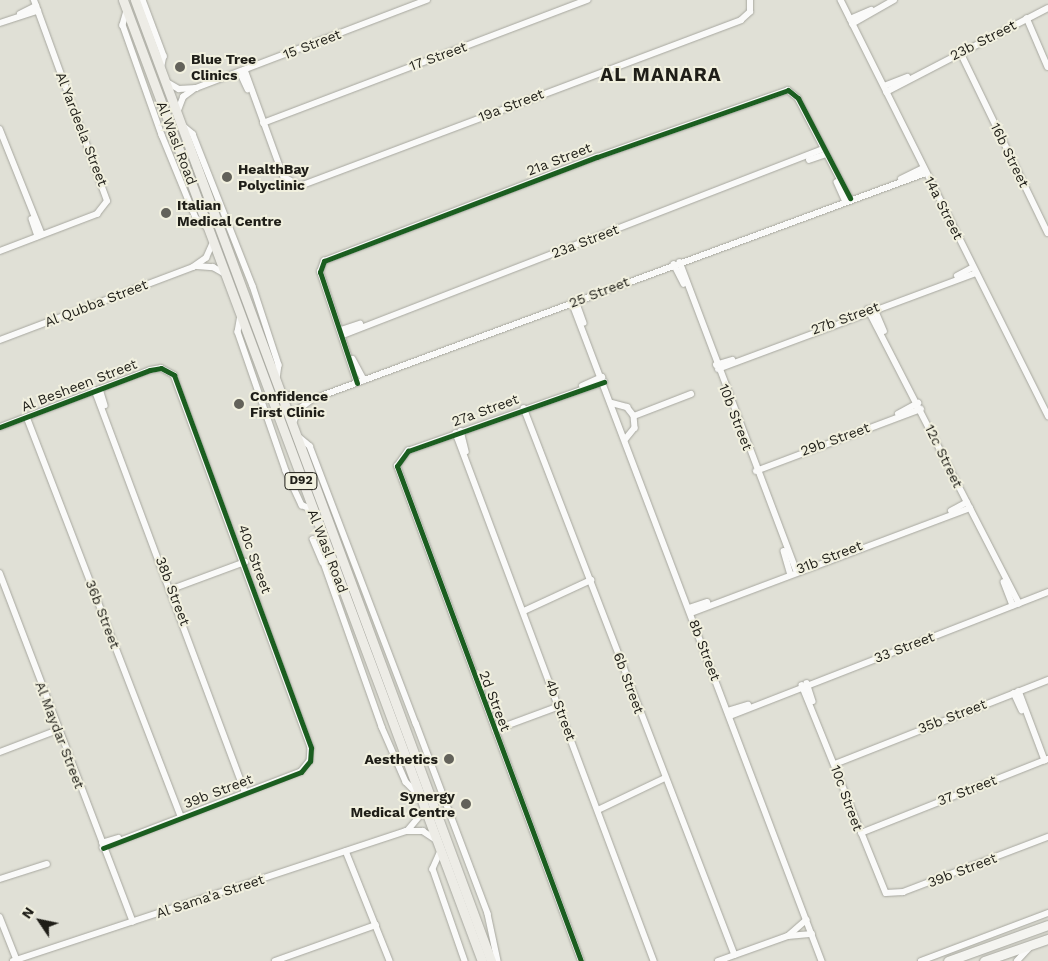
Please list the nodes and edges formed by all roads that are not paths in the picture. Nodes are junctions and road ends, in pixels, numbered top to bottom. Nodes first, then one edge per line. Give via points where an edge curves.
1 (123, 0) edge
2 (135, 0) edge
3 (143, 0) edge
4 (427, 0) edge
5 (586, 0) edge
6 (750, 0) edge
7 (841, 0) edge
8 (894, 0) edge
9 (36, 6) edge
10 (1048, 8) edge
11 (1024, 19) junction
12 (851, 21) junction
13 (0, 23) edge
14 (958, 52) junction
15 (1048, 67) edge
16 (161, 70) junction
17 (243, 71) junction
18 (165, 81) junction
19 (196, 88) junction
20 (885, 89) junction
21 (177, 113) junction
22 (263, 121) junction
23 (0, 129) edge
24 (824, 152) junction
25 (925, 171) junction
26 (848, 199) junction
27 (1048, 232) edge
28 (40, 235) junction
29 (213, 242) junction
30 (0, 251) edge
31 (677, 263) junction
32 (193, 267) junction
33 (975, 270) junction
34 (226, 274) junction
35 (574, 302) junction
36 (871, 308) junction
37 (342, 333) junction
38 (0, 340) edge
39 (349, 353) junction
40 (717, 367) junction
41 (166, 369) joint
42 (364, 380) junction
43 (603, 380) junction
44 (357, 383) junction
45 (98, 390) junction
46 (282, 394) junction
47 (691, 394) dead end
48 (313, 399) junction
49 (612, 403) junction
50 (919, 406) junction
51 (526, 407) junction
52 (30, 416) junction
53 (634, 416) junction
54 (1048, 416) edge
55 (293, 423) junction
56 (0, 427) edge
57 (458, 432) junction
58 (298, 436) junction
59 (626, 439) junction
60 (408, 451) joint
61 (755, 469) junction
62 (968, 505) junction
63 (313, 539) dead end
64 (329, 552) junction
65 (324, 563) junction
66 (246, 564) junction
67 (793, 571) junction
68 (0, 573) edge
69 (592, 583) junction
70 (173, 592) junction
71 (1048, 592) edge
72 (1016, 604) junction
73 (523, 609) junction
74 (690, 610) junction
75 (1048, 680) edge
76 (805, 684) junction
77 (1016, 692) junction
78 (560, 708) junction
79 (729, 713) junction
80 (59, 732) junction
81 (496, 733) junction
82 (0, 752) edge
83 (1044, 760) edge
84 (310, 761) joint
85 (834, 762) junction
86 (666, 781) junction
87 (248, 791) junction
88 (421, 796) junction
89 (597, 807) junction
90 (425, 810) junction
91 (179, 817) junction
92 (860, 831) junction
93 (406, 832) junction
94 (1048, 837) edge
95 (436, 840) junction
96 (103, 846) junction
97 (349, 850) junction
98 (441, 851) junction
99 (47, 864) dead end
100 (0, 879) edge
101 (879, 883) joint
102 (1048, 913) edge
103 (0, 917) edge
104 (806, 920) junction
105 (130, 922) junction
106 (1048, 925) edge
107 (377, 927) junction
108 (812, 934) junction
109 (788, 936) junction
110 (1048, 939) edge
111 (1035, 944) junction
112 (1048, 947) edge
113 (732, 956) junction
114 (655, 960) edge
115 (14, 961) edge
116 (275, 961) edge
117 (390, 961) edge
118 (465, 961) edge
119 (482, 961) edge
120 (491, 961) edge
121 (498, 961) edge
122 (581, 961) edge
123 (718, 961) edge
124 (822, 961) edge
125 (921, 961) edge
126 (948, 961) edge
127 (984, 961) edge
128 (1017, 961) edge

1 - 29 main road, Al Wasl Road / D92
2 - 16 main road, Al Wasl Road / D92
3 - 16 street via 164,56
4 - 17 street, 15 Street
5 - 22 street, 17 Street
6 - 22 street, 19a Street via 750,12 741,20 300,186 284,177
7 - 12 street, 14a Street
8 - 12 street
9 - 13 street
9 - 28 street, Al Yardeela Street via 107,193 106,205 97,214
10 - 11 street, 23b Street
11 - 14 street, 23b Street
11 - 15 street
12 - 20 street, 14a Street
14 - 20 street, 23b Street
14 - 27 street, 16b Street
16 - 18 main road, Al Wasl Road / D92
17 - 19 street, 15 Street
17 - 22 street
18 - 19 street, 15 Street via 179,89
18 - 21 main road, Al Wasl Road / D92
19 - 21 street, 15 Street via 183,98
20 - 25 street, 14a Street
21 - 46 main road, Al Wasl Road / D92
23 - 28 street
24 - 26 street
24 - 37 street, 23a Street
24 - 37 street, 21a Street via 798,98 788,90 778,91 327,259 320,272
25 - 26 street, 25 Street
25 - 33 street, 14a Street
26 - 31 street, 25 Street
28 - 30 street, Al Yardeela Street
29 - 32 street, Al Qubba Street via 206,258
29 - 34 main road, Al Wasl Road / D92
31 - 35 street, 25 Street
31 - 40 street, 10b Street
32 - 34 street, Al Qubba Street via 210,266
32 - 38 street, Al Qubba Street
33 - 36 street, 27b Street
33 - 54 street, 14a Street
34 - 64 main road, Al Wasl Road / D92
35 - 42 street, 25 Street
35 - 43 street, 8b Street
36 - 40 street, 27b Street
36 - 50 street, 12c Street
37 - 39 street
39 - 42 street
39 - 44 street
40 - 61 street, 10b Street
41 - 45 street, Al Besheen Street via 150,370
41 - 66 street, 40c Street via 177,379
42 - 44 street, 25 Street
43 - 49 street, 8b Street
43 - 51 street, 27a Street
44 - 48 street, 25 Street
45 - 52 street, Al Besheen Street
45 - 70 street, 38b Street
46 - 48 street, 25 Street via 297,400
46 - 55 main road, Al Wasl Road / D92
47 - 53 street
48 - 55 street, 25 Street via 299,409
49 - 53 street via 627,407
49 - 59 street, 8b Street
50 - 61 street, 29b Street
50 - 62 street, 12c Street
51 - 57 street, 27a Street
51 - 69 street, 6b Street
52 - 56 street, Al Besheen Street
52 - 91 street, 36b Street
53 - 59 street via 635,428
55 - 58 main road, Al Wasl Road / D92
57 - 60 street, 27a Street
57 - 73 street, 4b Street
58 - 120 main road, Al Wasl Road / D92
58 - 121 street via 310,446 414,717 488,914
59 - 74 street, 8b Street
60 - 81 street, 2d Street via 399,459 398,473
61 - 67 street, 10b Street
62 - 67 street, 31b Street
62 - 72 street, 12c Street
63 - 65 street
64 - 65 street
64 - 88 main road, Al Wasl Road / D92
65 - 88 street via 383,731 408,785
66 - 70 street
66 - 84 street, 40c Street via 309,744
67 - 74 street, 31b Street
68 - 80 street, Al Maydar Street
69 - 73 street
69 - 86 street, 6b Street
70 - 87 street, 38b Street
71 - 72 street, 33 Street
72 - 76 street, 33 Street
73 - 78 street, 4b Street
74 - 79 street, 8b Street
75 - 77 street, 35b Street
76 - 79 street, 33 Street
76 - 85 street, 10c Street
77 - 83 street
77 - 85 street, 35b Street
78 - 81 street
78 - 89 street, 4b Street
79 - 104 street, 8b Street
80 - 82 street
80 - 96 street, Al Maydar Street
81 - 122 street, 2d Street
83 - 92 street, 37 Street
84 - 87 street, 39b Street via 301,772
85 - 92 street, 10c Street
86 - 89 street
86 - 113 street, 6b Street
87 - 91 street, 39b Street
88 - 90 main road, Al Wasl Road / D92
89 - 114 street, 4b Street
90 - 93 street
90 - 95 main road, Al Wasl Road / D92
91 - 96 street, 39b Street
92 - 101 street, 10c Street
93 - 95 street, Al Sama'a Street via 423,831
93 - 97 street, Al Sama'a Street
94 - 101 street, 39b Street via 897,894 886,893
95 - 98 main road, Al Wasl Road / D92
96 - 105 street, Al Maydar Street
97 - 105 street, Al Sama'a Street
97 - 107 street
98 - 118 street via 432,867
98 - 119 main road, Al Wasl Road / D92
99 - 100 street
102 - 125 street
103 - 115 street
104 - 108 street, 8b Street
104 - 109 street
105 - 115 street, Al Sama'a Street
106 - 126 main road
107 - 116 street
107 - 117 street
108 - 109 street
108 - 124 street, 8b Street
109 - 113 street
110 - 111 main road
111 - 112 main road
111 - 127 main road
111 - 128 street
113 - 123 street

